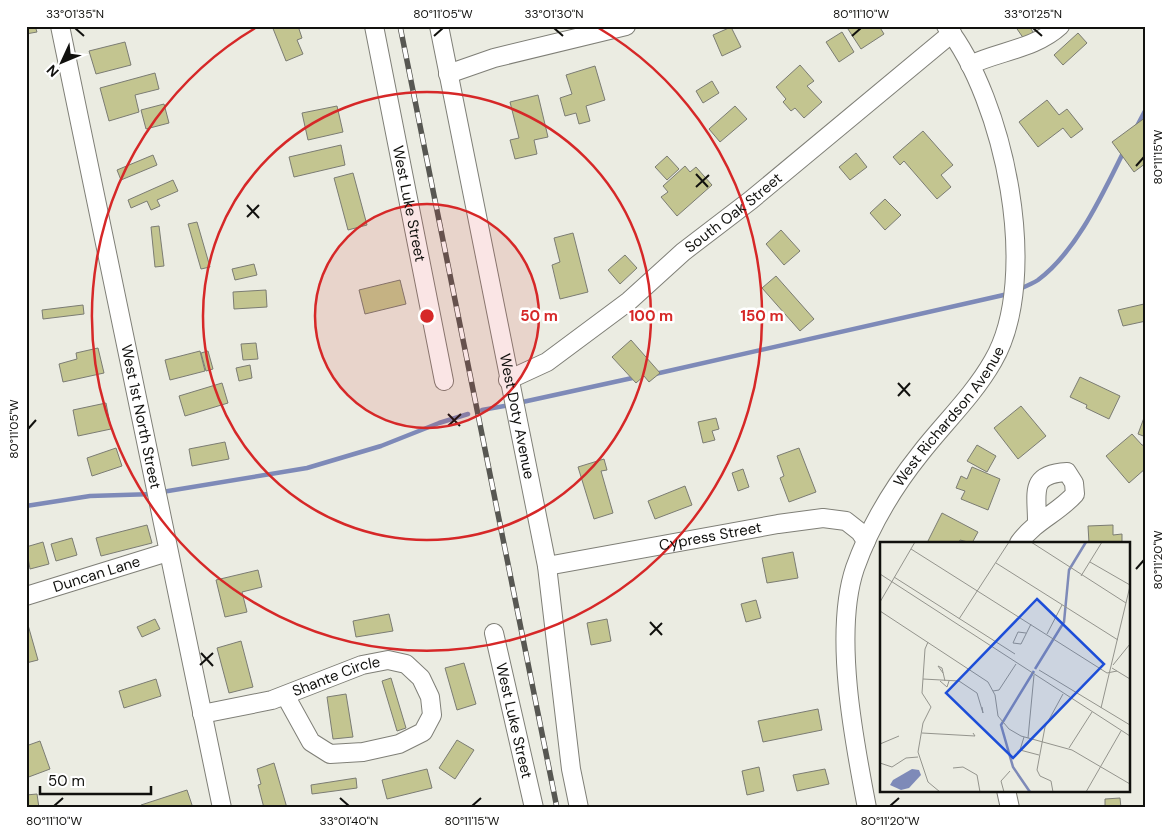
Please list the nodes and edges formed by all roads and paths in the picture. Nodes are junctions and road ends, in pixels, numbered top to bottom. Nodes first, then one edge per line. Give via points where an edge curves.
1 (60, 26) edge
2 (374, 26) edge
3 (438, 26) edge
4 (626, 26) edge
5 (1060, 26) edge
6 (949, 30) edge
7 (970, 66) junction
8 (448, 74) junction
9 (508, 380) junction
10 (444, 382) dead end
11 (1037, 522) dead end
12 (866, 541) junction
13 (1020, 542) edge
14 (168, 552) junction
15 (547, 566) junction
16 (26, 596) edge
17 (494, 633) dead end
18 (286, 695) junction
19 (202, 714) junction
20 (1006, 792) edge
21 (222, 808) edge
22 (534, 808) edge
23 (579, 808) edge
24 (867, 808) edge
25 (1010, 808) edge

1 - 14 street, West 1st North Street
2 - 10 street, West Luke Street
3 - 8 street, West Doty Avenue
4 - 8 street via 494,58
5 - 7 street via 1026,46 988,56
6 - 7 street, West Richardson Avenue
6 - 9 street, South Oak Street via 629,300 547,362
7 - 12 street, West Richardson Avenue via 990,116 1013,208 1017,241 1012,302 995,360 960,408 899,480
8 - 9 street, West Doty Avenue
9 - 15 street, West Doty Avenue
11 - 13 street
12 - 15 street, Cypress Street via 846,521 823,518
12 - 24 street, West Richardson Avenue via 847,602 846,634 858,760
14 - 16 street, Duncan Lane
14 - 19 street, West 1st North Street
15 - 23 street, West Doty Avenue via 571,769
17 - 22 street, West Luke Street
18 - 18 street, Shante Circle via 362,665 388,660 406,664 420,678 430,697 432,715 422,732 399,744 363,752 330,754 311,742
18 - 19 street, Shante Circle
19 - 21 street, West 1st North Street
20 - 25 street

